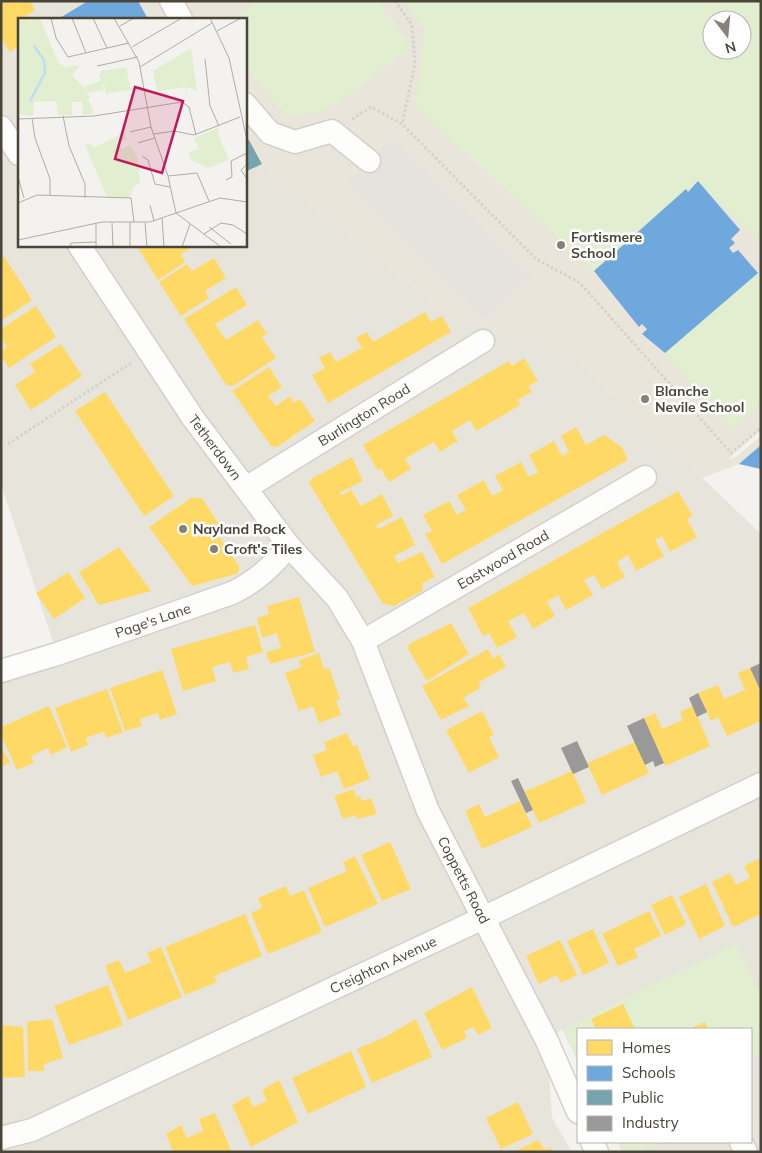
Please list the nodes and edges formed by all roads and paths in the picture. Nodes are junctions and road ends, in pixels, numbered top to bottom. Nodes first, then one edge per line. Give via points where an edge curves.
1 (171, 1) edge
2 (395, 1) edge
3 (180, 18) edge
4 (246, 105) edge
5 (402, 124) junction
6 (1, 127) edge
7 (332, 131) junction
8 (18, 152) edge
9 (369, 161) dead end
10 (80, 246) edge
11 (483, 341) dead end
12 (148, 351) junction
13 (761, 428) edge
14 (8, 444) dead end
15 (644, 477) dead end
16 (246, 488) junction
17 (290, 546) junction
18 (363, 641) junction
19 (1, 671) edge
20 (761, 784) edge
21 (482, 918) junction
22 (577, 1110) edge
23 (1, 1138) edge

1 - 3 street
2 - 5 path via 412,25 415,64
4 - 7 street via 270,133 295,142
5 - 7 path via 371,107
5 - 13 path via 536,259 580,283 731,453
6 - 8 street
7 - 9 street
10 - 12 street, Tetherdown
11 - 16 street, Burlington Road
12 - 14 path
12 - 16 street, Tetherdown
15 - 18 street, Eastwood Road
16 - 17 street, Tetherdown
17 - 18 street, Tetherdown via 336,598
17 - 19 street, Page's Lane via 252,584 232,593
18 - 21 street, Coppetts Road via 428,810
20 - 21 street, Creighton Avenue
21 - 22 street, Coppetts Road via 547,1041
21 - 23 street, Creighton Avenue via 32,1130

